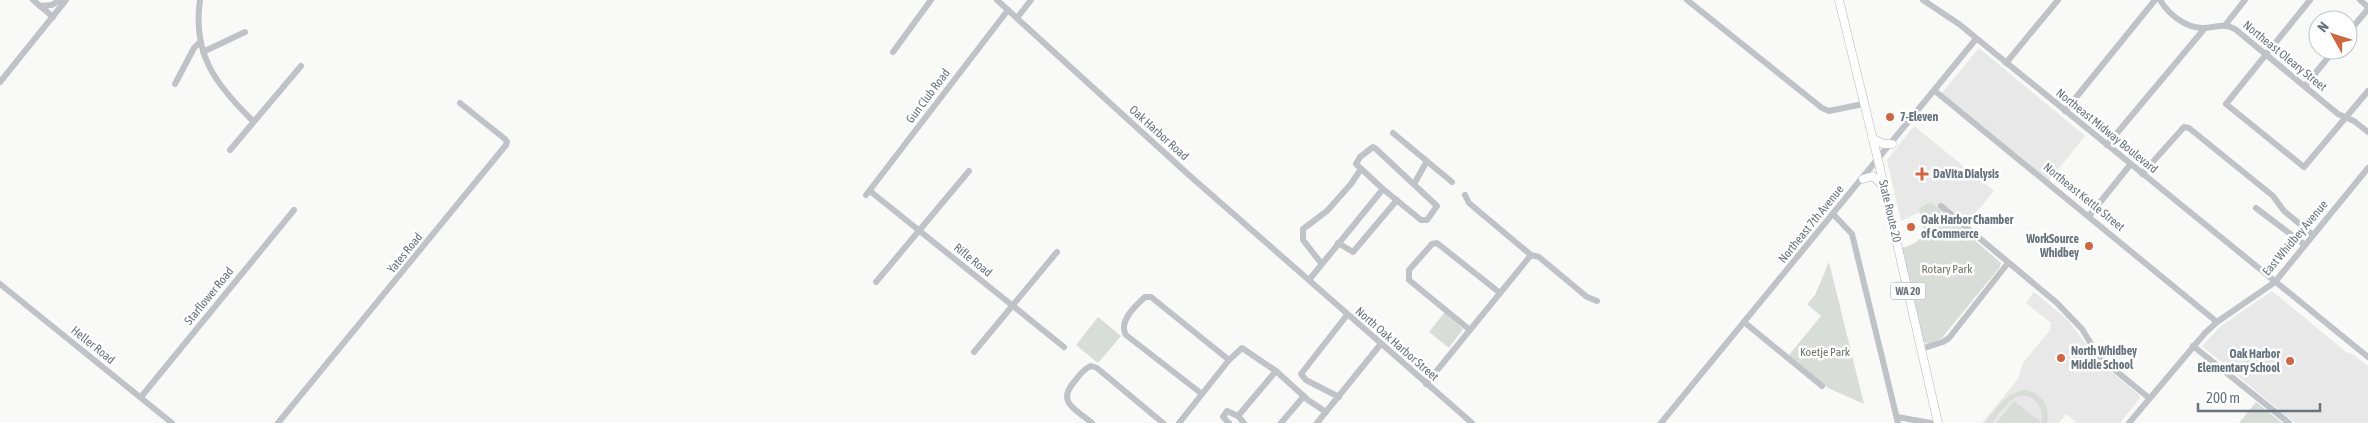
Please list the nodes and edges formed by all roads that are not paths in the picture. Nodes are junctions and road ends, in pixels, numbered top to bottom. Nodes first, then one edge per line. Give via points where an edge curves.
1 (33, 0) edge
2 (60, 0) edge
3 (66, 0) edge
4 (200, 0) edge
5 (931, 0) edge
6 (997, 0) edge
7 (1030, 0) edge
8 (1687, 0) edge
9 (1838, 0) edge
10 (1923, 0) edge
11 (2058, 0) edge
12 (2155, 0) edge
13 (2160, 0) edge
14 (2245, 0) edge
15 (2310, 0) edge
16 (2360, 0) edge
17 (40, 6) junction
18 (2368, 8) edge
19 (1008, 10) junction
20 (53, 16) junction
21 (1016, 18) junction
22 (2358, 20) edge
23 (2226, 24) junction
24 (2205, 28) junction
25 (245, 32) dead end
26 (1976, 39) junction
27 (200, 42) junction
28 (203, 52) junction
29 (893, 52) dead end
30 (2266, 54) junction
31 (2326, 60) edge
32 (2006, 63) junction
33 (301, 66) dead end
34 (0, 82) edge
35 (175, 84) dead end
36 (2305, 86) junction
37 (1935, 91) junction
38 (2368, 91) edge
39 (460, 103) dead end
40 (1863, 104) junction
41 (2065, 111) junction
42 (2346, 118) junction
43 (253, 121) junction
44 (2368, 132) edge
45 (1393, 133) dead end
46 (1872, 138) junction
47 (1892, 144) junction
48 (2107, 145) junction
49 (230, 150) dead end
50 (1878, 160) junction
51 (1427, 161) junction
52 (2130, 165) junction
53 (2368, 168) edge
54 (1361, 169) junction
55 (969, 171) dead end
56 (2142, 174) junction
57 (1862, 179) junction
58 (1452, 182) dead end
59 (1414, 184) junction
60 (1884, 187) junction
61 (1383, 189) junction
62 (868, 193) joint
63 (1465, 195) dead end
64 (1397, 200) junction
65 (1941, 206) dead end
66 (2256, 208) dead end
67 (294, 210) dead end
68 (1833, 214) junction
69 (2089, 216) junction
70 (919, 231) junction
71 (2313, 235) junction
72 (1338, 243) junction
73 (2305, 245) junction
74 (1057, 252) dead end
75 (1531, 255) junction
76 (1321, 263) junction
77 (2008, 264) junction
78 (1309, 280) junction
79 (876, 282) dead end
80 (2275, 282) junction
81 (0, 284) edge
82 (1500, 293) junction
83 (1597, 301) dead end
84 (1013, 306) junction
85 (1347, 315) junction
86 (1744, 322) junction
87 (2217, 322) junction
88 (1470, 330) junction
89 (1380, 345) junction
90 (1064, 346) dead end
91 (2193, 346) junction
92 (1921, 348) junction
93 (974, 352) dead end
94 (2368, 357) edge
95 (1229, 360) junction
96 (1276, 371) junction
97 (1426, 384) junction
98 (1822, 386) dead end
99 (1202, 394) junction
100 (1304, 396) junction
101 (140, 397) junction
102 (1339, 397) junction
103 (2149, 398) junction
104 (1326, 412) junction
105 (1238, 416) junction
106 (1898, 420) edge
107 (172, 423) edge
108 (278, 423) edge
109 (1092, 423) edge
110 (1163, 423) edge
111 (1178, 423) edge
112 (1229, 423) edge
113 (1244, 423) edge
114 (1282, 423) edge
115 (1317, 423) edge
116 (1472, 423) edge
117 (1661, 423) edge
118 (1931, 423) edge
119 (1938, 423) edge
120 (2129, 423) edge
121 (2289, 423) edge

1 - 17 street
2 - 17 street
3 - 20 street
4 - 27 street via 197,20
5 - 29 street
6 - 19 street, Oak Harbor Road
7 - 21 street
8 - 40 street via 1822,108 1829,111
9 - 40 main road, State Route 20 / WA 20
10 - 26 street, Northeast Midway Boulevard
11 - 32 street
12 - 41 street
13 - 24 street, Northeast Oleary Street via 2169,12 2186,24
14 - 23 street
15 - 30 street
16 - 18 street
17 - 20 street
18 - 22 street
19 - 21 street, Oak Harbor Road
19 - 62 street, Gun Club Road
20 - 34 street
21 - 78 street, Oak Harbor Road
23 - 24 street, Northeast Oleary Street
23 - 30 street, Northeast Oleary Street
24 - 48 street
25 - 28 street
26 - 32 street, Northeast Midway Boulevard
26 - 37 street, Northeast 7th Avenue
27 - 28 street
27 - 35 street
28 - 43 street via 216,81
30 - 36 street, Northeast Oleary Street
30 - 42 street via 2226,104 2304,166
31 - 36 street
32 - 41 street, Northeast Midway Boulevard
33 - 43 street
36 - 42 street, Northeast Oleary Street
37 - 47 street, Northeast 7th Avenue
37 - 69 street, Northeast Kettle Street
38 - 42 street
39 - 108 street, Yates Road via 505,139 506,145
40 - 46 main road, State Route 20 / WA 20
41 - 48 street, Northeast Midway Boulevard
42 - 44 street, Northeast Oleary Street
43 - 49 street
45 - 51 street
46 - 47 main road via 1883,144
46 - 50 main road, State Route 20 / WA 20
47 - 50 street, Northeast 7th Avenue
48 - 52 street, Northeast Midway Boulevard
50 - 57 street, Northeast 7th Avenue
50 - 60 main road, State Route 20 / WA 20
51 - 58 street
51 - 59 street
52 - 56 street, Northeast Midway Boulevard
52 - 69 street
53 - 71 street, East Whidbey Avenue
54 - 59 street via 1357,166 1358,160 1373,147
54 - 61 street
54 - 76 street via 1328,211 1303,230 1303,240
55 - 70 street
56 - 71 street via 2184,127 2189,128 2273,196 2284,211
56 - 80 street, Northeast Midway Boulevard
57 - 60 main road via 1873,176
57 - 68 street, Northeast 7th Avenue
59 - 64 street via 1437,206 1431,217 1421,220
60 - 92 main road, State Route 20 / WA 20
61 - 64 street
61 - 72 street
62 - 70 street, Rifle Road
63 - 75 street via 1469,203
64 - 72 street via 1353,252
65 - 77 street
66 - 73 street
67 - 101 street, Starflower Road
68 - 86 street, Northeast 7th Avenue
68 - 106 street via 1852,234
69 - 87 street, Northeast Kettle Street
70 - 79 street
70 - 84 street, Rifle Road
71 - 73 street, East Whidbey Avenue
72 - 76 street
73 - 80 street, East Whidbey Avenue
74 - 84 street
75 - 82 street
75 - 83 street via 1539,257 1587,297
76 - 78 street
77 - 92 street via 1949,338
77 - 103 street via 2064,310 2082,329 2099,357
78 - 85 street, North Oak Harbor Street
80 - 87 street, East Whidbey Avenue
80 - 94 street, Northeast Midway Boulevard
81 - 101 street, Heller Road
82 - 88 street
82 - 88 street via 1437,243 1432,244 1409,270 1410,280
84 - 90 street, Rifle Road
84 - 93 street
85 - 89 street, North Oak Harbor Street
85 - 102 street via 1301,374 1306,380
86 - 98 street
86 - 117 street, Northeast 7th Avenue
87 - 91 street, East Whidbey Avenue
88 - 97 street
89 - 97 street, North Oak Harbor Street
89 - 102 street
91 - 103 street, East Whidbey Avenue
91 - 121 street
92 - 119 main road, State Route 20 / WA 20
95 - 96 street via 1244,348
95 - 99 street
95 - 99 street via 1151,297 1145,297 1125,321 1126,335
96 - 100 street
96 - 105 street
97 - 116 street, North Oak Harbor Street
99 - 111 street
100 - 104 street
100 - 114 street
101 - 107 street, Heller Road
102 - 104 street
103 - 120 street, East Whidbey Avenue
104 - 115 street
105 - 112 street via 1225,412 1223,417
105 - 113 street
106 - 118 street
109 - 110 street via 1068,403 1066,397 1067,390 1091,366

